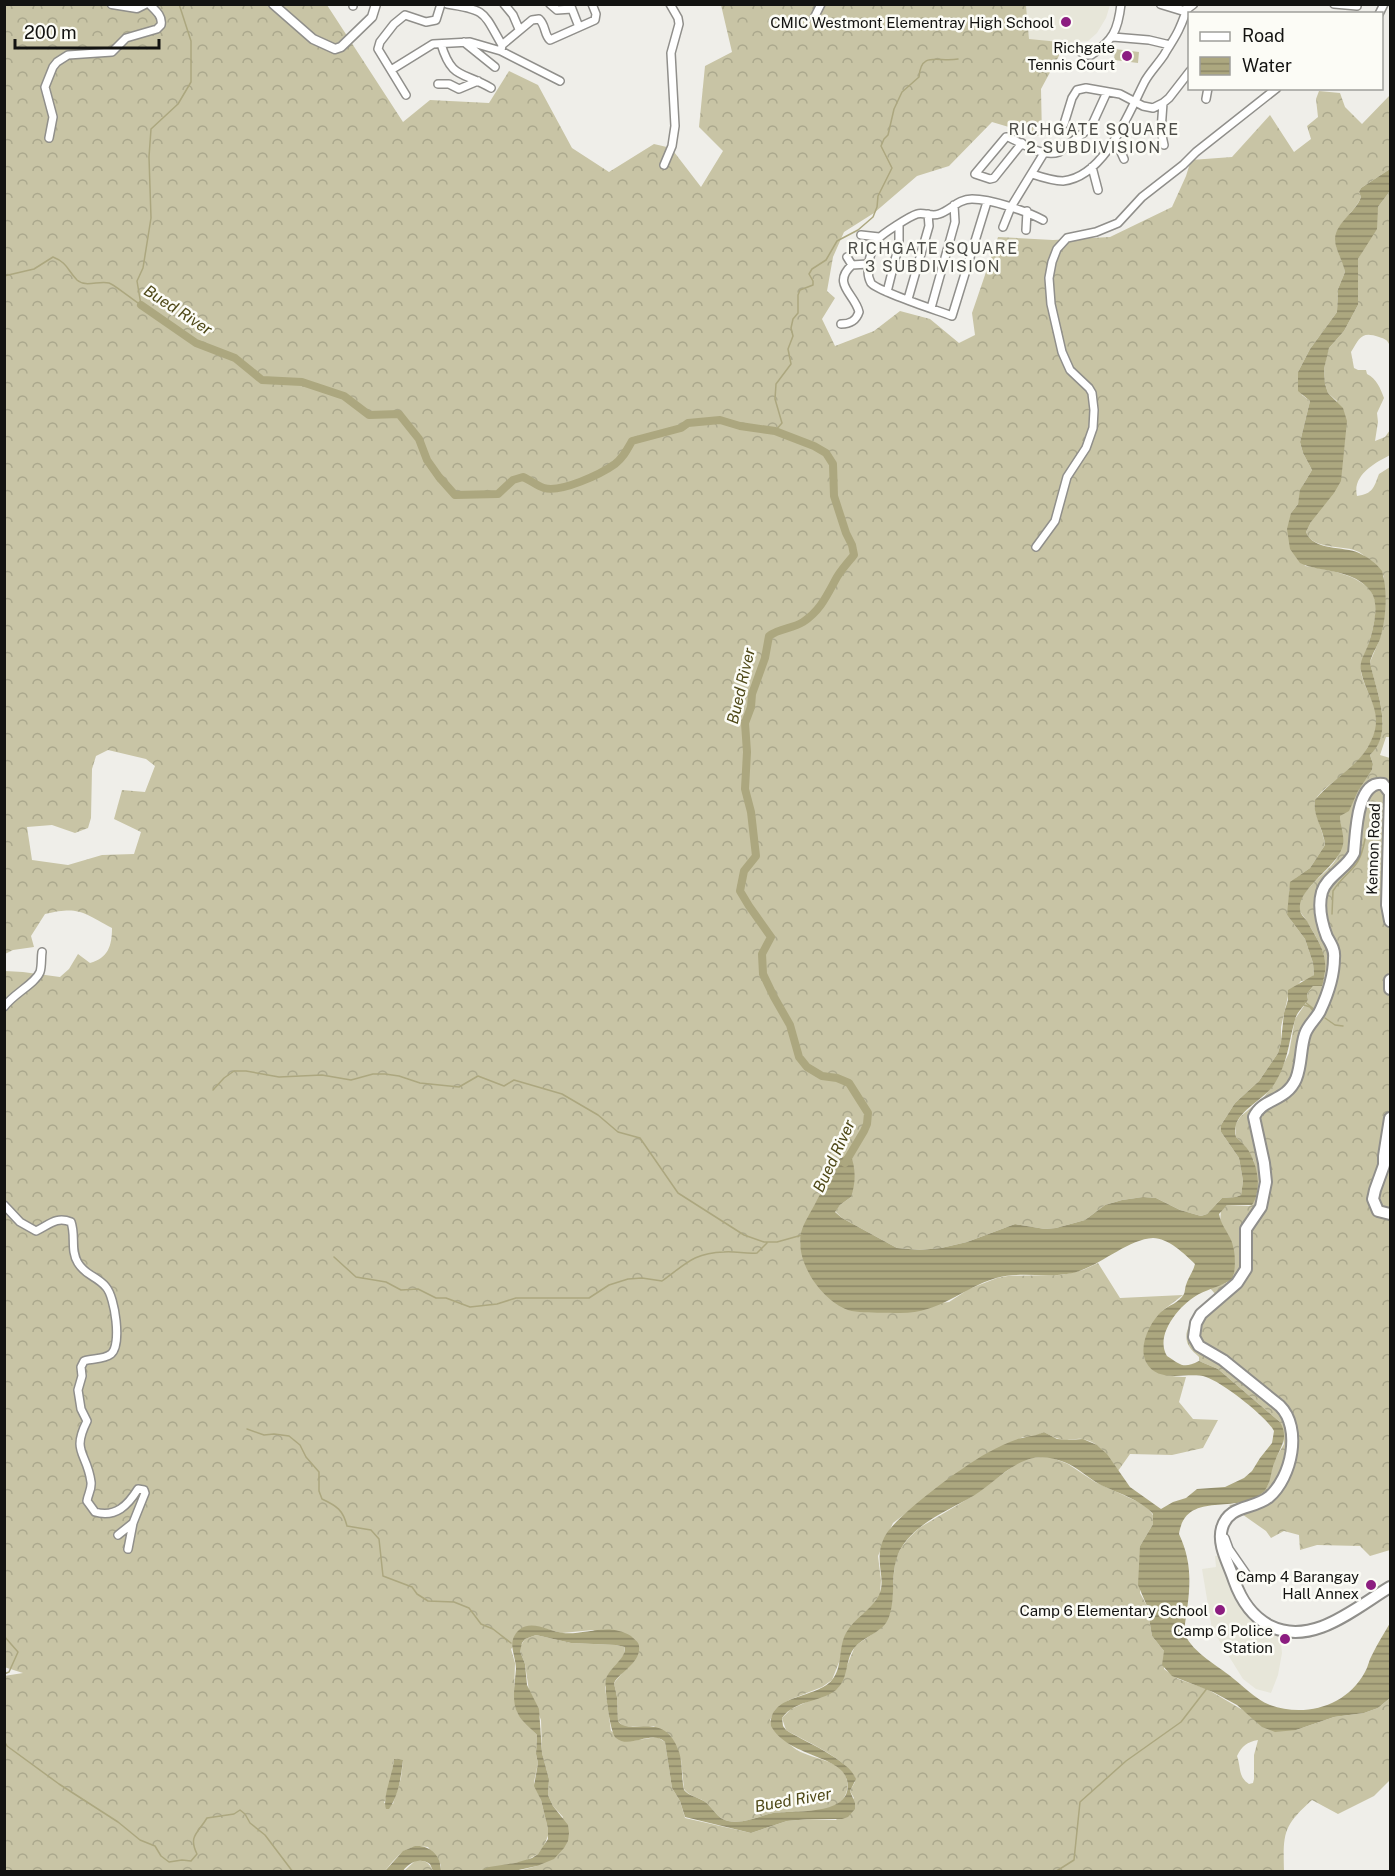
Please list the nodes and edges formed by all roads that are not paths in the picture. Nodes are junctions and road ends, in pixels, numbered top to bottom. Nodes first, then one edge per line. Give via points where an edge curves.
1 (112, 4) edge
2 (147, 4) edge
3 (273, 4) edge
4 (376, 4) edge
5 (441, 4) edge
6 (447, 4) edge
7 (504, 4) edge
8 (550, 4) edge
9 (592, 4) edge
10 (670, 4) edge
11 (821, 4) edge
12 (1121, 4) edge
13 (1161, 4) edge
14 (1334, 4) edge
15 (1357, 5) edge
16 (571, 7) edge
17 (1190, 8) edge
18 (814, 18) dead end
19 (579, 27) junction
20 (519, 29) junction
21 (1113, 37) junction
22 (464, 42) junction
23 (441, 44) junction
24 (1170, 45) junction
25 (502, 48) junction
26 (1077, 50) dead end
27 (495, 67) dead end
28 (391, 70) junction
29 (1188, 73) edge
30 (478, 81) junction
31 (560, 81) dead end
32 (438, 84) dead end
33 (491, 88) dead end
34 (1208, 90) edge
35 (1274, 90) edge
36 (1107, 92) junction
37 (406, 95) dead end
38 (1206, 99) dead end
39 (1137, 102) junction
40 (1163, 103) junction
41 (1064, 124) dead end
42 (49, 138) dead end
43 (1116, 141) junction
44 (1022, 143) junction
45 (1164, 145) dead end
46 (1044, 153) junction
47 (1124, 159) dead end
48 (664, 165) dead end
49 (1092, 166) junction
50 (1032, 174) junction
51 (1098, 190) dead end
52 (987, 202) junction
53 (954, 204) junction
54 (1011, 207) junction
55 (1027, 211) junction
56 (928, 214) junction
57 (1043, 220) dead end
58 (899, 224) junction
59 (1003, 226) dead end
60 (1026, 230) dead end
61 (861, 235) dead end
62 (879, 237) junction
63 (847, 256) dead end
64 (868, 264) junction
65 (852, 265) junction
66 (887, 292) junction
67 (908, 299) junction
68 (931, 308) junction
69 (841, 324) dead end
70 (1036, 547) dead end
71 (1390, 921) edge
72 (42, 952) dead end
73 (1390, 980) edge
74 (1390, 988) edge
75 (4, 1007) edge
76 (1390, 1118) edge
77 (4, 1205) edge
78 (1390, 1214) edge
79 (133, 1522) junction
80 (1222, 1530) junction
81 (118, 1535) dead end
82 (128, 1549) dead end
83 (1247, 1575) dead end
84 (1390, 1587) edge

1 - 2 main road via 137,8
2 - 42 street via 160,16 162,21 157,29 126,38 112,52 68,55 53,67 45,87 53,117
3 - 4 main road via 313,39 335,49 366,24 374,15
5 - 28 street via 436,20 426,22 405,15 380,42 378,49
6 - 25 street via 478,10 489,21
7 - 20 street
8 - 16 street via 557,10
9 - 19 street via 596,18
10 - 48 street via 680,24 671,53 675,126
11 - 18 street
12 - 21 street
13 - 17 main road via 1177,10
14 - 15 street
16 - 19 street
17 - 24 street
19 - 20 street via 550,40 539,19
20 - 25 street
21 - 24 street
21 - 26 street via 1091,55
22 - 23 street
22 - 25 street
22 - 27 street
23 - 28 street via 427,46
23 - 30 street via 447,62 458,74
24 - 39 street via 1146,80
25 - 31 street
28 - 37 street
29 - 40 street
30 - 32 street via 459,89
30 - 33 street
34 - 38 street
35 - 70 street via 1142,197 1118,223 1066,238 1057,249 1049,278 1062,352 1070,370 1089,388 1095,410 1090,438 1067,477 1055,521
36 - 39 street
36 - 41 street via 1077,90
36 - 46 street via 1089,129 1059,152
39 - 40 street via 1149,107
39 - 43 street
40 - 45 street
43 - 47 street
43 - 49 street
44 - 44 street via 994,178 975,174 1003,138
44 - 46 street
46 - 50 street
49 - 50 street via 1062,181
49 - 51 street
50 - 54 street
52 - 53 street via 974,199
52 - 54 street
52 - 68 street via 952,316
53 - 56 street via 940,214
53 - 68 street via 955,222
54 - 55 street
54 - 59 street
55 - 57 street
55 - 60 street
56 - 58 street via 915,214
56 - 67 street via 929,226
58 - 62 street
58 - 66 street via 899,244
61 - 62 street
62 - 64 street
63 - 65 street
64 - 65 street
64 - 66 street via 871,283
65 - 69 street via 844,284 859,312 854,320
66 - 67 street
67 - 68 street
71 - 80 highway, Kennon Road via 1386,905 1390,794 1378,783 1370,788 1358,813 1351,859 1322,892 1322,921 1335,955 1318,1013 1305,1034 1299,1072 1285,1095 1263,1106 1254,1118 1266,1182 1261,1207 1246,1229 1244,1273 1201,1314 1194,1331 1199,1346 1243,1375 1285,1411 1293,1433 1288,1464 1276,1490 1263,1501 1234,1510
72 - 75 street via 38,975
73 - 74 highway
76 - 78 highway via 1384,1165 1373,1199 1378,1211
77 - 79 street via 20,1222 36,1231 49,1222 71,1222 77,1261 87,1275 108,1289 112,1298 116,1349 102,1358 84,1361 81,1367 78,1390 87,1422 78,1446 91,1484 87,1501 95,1512 116,1512 138,1489 144,1490
79 - 81 street
79 - 82 street
80 - 83 street via 1229,1549
80 - 84 highway via 1223,1547 1241,1597 1256,1616 1281,1631 1298,1633 1318,1628

